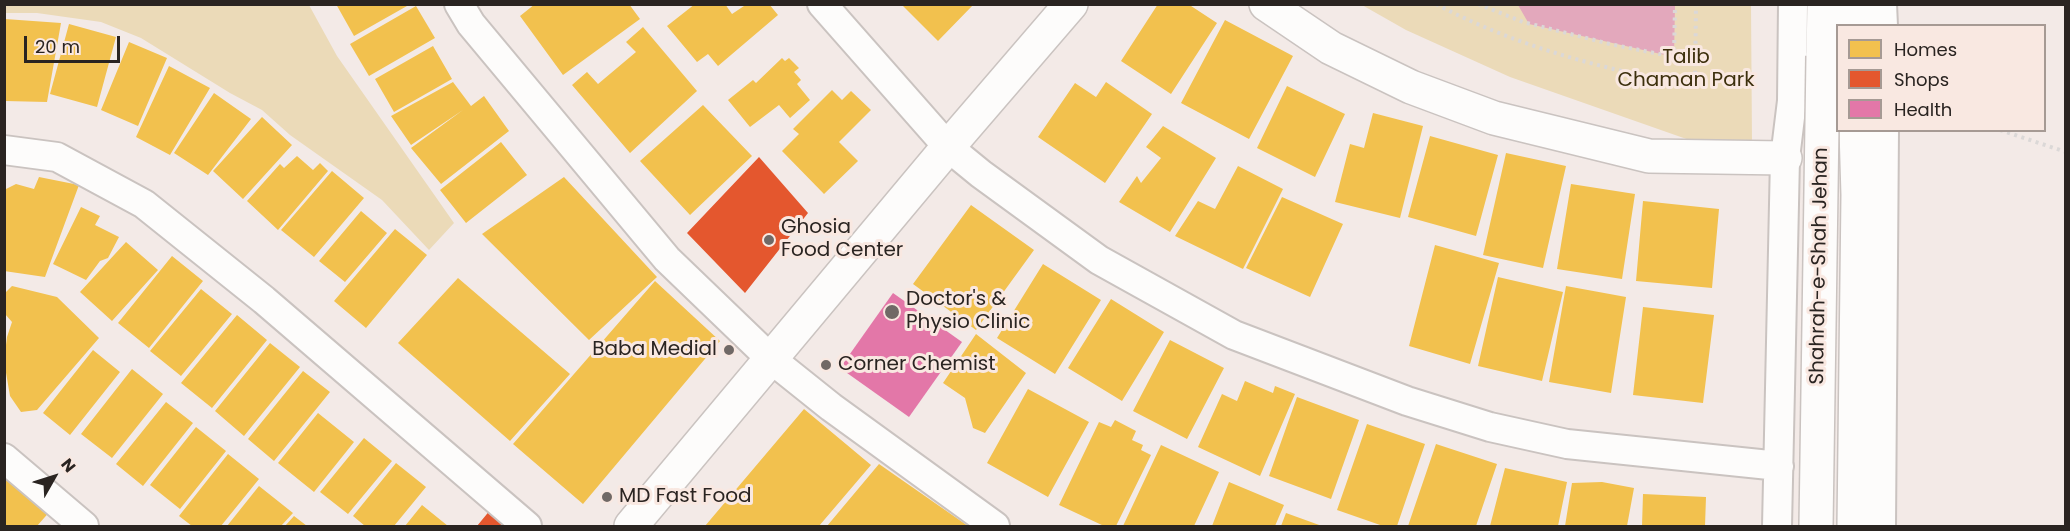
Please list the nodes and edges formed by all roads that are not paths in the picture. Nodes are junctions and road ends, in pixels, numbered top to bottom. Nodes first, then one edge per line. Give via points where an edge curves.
1 (459, 4) edge
2 (822, 4) edge
3 (1071, 4) edge
4 (1266, 4) edge
5 (1793, 4) edge
6 (1824, 4) edge
7 (1856, 4) edge
8 (1882, 4) edge
9 (1855, 24) edge
10 (1883, 24) edge
11 (1792, 101) junction
12 (1836, 102) edge
13 (1856, 132) edge
14 (1884, 132) edge
15 (948, 147) junction
16 (4, 150) edge
17 (1785, 158) junction
18 (771, 359) junction
19 (4, 458) edge
20 (1779, 466) junction
21 (84, 526) edge
22 (527, 526) edge
23 (631, 526) edge
24 (995, 526) edge
25 (1777, 526) edge
26 (1816, 526) edge
27 (1854, 526) edge
28 (1881, 526) edge

1 - 18 street via 471,24 667,259
2 - 15 street
3 - 15 street
4 - 17 street via 1331,48 1411,87 1494,118 1649,156
5 - 11 street
6 - 26 street, Shahrah-e-Shah Jehan, bridge
7 - 9 street
8 - 10 street
11 - 12 street
11 - 17 street
13 - 27 street, Shahrah-e-Shah Jehan
14 - 28 street
15 - 18 street
15 - 20 street via 1099,260 1245,340 1407,401 1490,427 1567,444
16 - 22 street via 57,157 144,204 264,300
17 - 20 street
18 - 23 street
18 - 24 street
19 - 21 street
20 - 25 street

